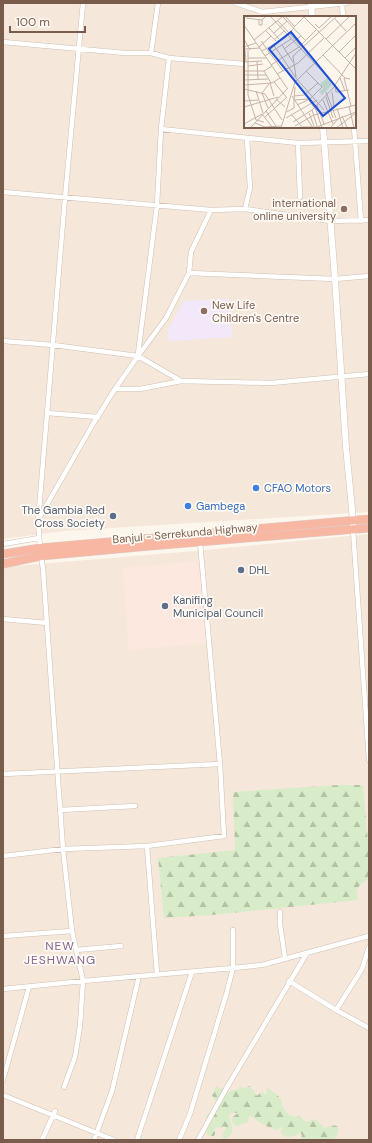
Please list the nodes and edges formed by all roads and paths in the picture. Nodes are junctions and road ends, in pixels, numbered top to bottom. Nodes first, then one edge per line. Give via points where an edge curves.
1 (83, 3) edge
2 (158, 3) edge
3 (236, 3) edge
4 (342, 3) edge
5 (347, 3) edge
6 (311, 5) edge
7 (312, 16) edge
8 (344, 16) edge
9 (3, 42) edge
10 (79, 50) junction
11 (151, 53) junction
12 (169, 58) junction
13 (244, 64) edge
14 (323, 128) edge
15 (354, 128) edge
16 (161, 129) junction
17 (247, 138) junction
18 (369, 141) edge
19 (324, 142) junction
20 (356, 142) junction
21 (298, 143) junction
22 (3, 192) edge
23 (300, 197) dead end
24 (65, 198) junction
25 (157, 205) junction
26 (245, 209) junction
27 (211, 210) junction
28 (369, 220) edge
29 (330, 221) junction
30 (361, 221) junction
31 (189, 273) junction
32 (369, 276) edge
33 (335, 279) junction
34 (3, 341) edge
35 (53, 345) junction
36 (138, 356) junction
37 (369, 374) edge
38 (341, 376) junction
39 (181, 382) junction
40 (115, 389) junction
41 (47, 413) junction
42 (98, 417) junction
43 (369, 519) edge
44 (353, 520) junction
45 (38, 522) junction
46 (369, 528) edge
47 (353, 530) junction
48 (40, 538) junction
49 (200, 542) junction
50 (3, 544) edge
51 (40, 548) junction
52 (3, 554) edge
53 (41, 556) junction
54 (3, 564) edge
55 (3, 620) edge
56 (47, 623) junction
57 (369, 760) edge
58 (220, 764) junction
59 (57, 772) junction
60 (3, 774) edge
61 (135, 806) dead end
62 (60, 810) junction
63 (147, 846) junction
64 (63, 849) junction
65 (3, 856) edge
66 (280, 912) dead end
67 (233, 930) dead end
68 (72, 931) junction
69 (3, 936) edge
70 (369, 936) edge
71 (121, 946) dead end
72 (369, 947) edge
73 (76, 950) junction
74 (307, 953) junction
75 (285, 958) junction
76 (233, 968) junction
77 (192, 972) junction
78 (157, 974) junction
79 (139, 976) junction
80 (82, 981) junction
81 (289, 981) junction
82 (28, 987) junction
83 (3, 989) edge
84 (336, 1010) junction
85 (369, 1028) edge
86 (3, 1080) edge
87 (64, 1087) dead end
88 (3, 1095) edge
89 (54, 1113) junction
90 (97, 1133) junction
91 (42, 1140) edge
92 (94, 1140) edge
93 (114, 1140) edge
94 (137, 1140) edge
95 (179, 1140) edge
96 (198, 1140) edge

1 - 10 street
2 - 11 street
3 - 6 street via 262,12
4 - 5 street
4 - 6 street
4 - 8 street
6 - 7 street
9 - 10 street
10 - 11 street
10 - 24 street
11 - 12 street
12 - 13 street
12 - 16 street
14 - 19 street
15 - 20 street
16 - 17 street
16 - 25 street
17 - 21 street
17 - 26 street via 250,188
18 - 20 street
19 - 20 street
19 - 21 street
19 - 29 street
20 - 30 street
21 - 23 street
22 - 24 street
24 - 25 street
24 - 35 street
25 - 27 street
25 - 36 street
26 - 27 street
26 - 29 street
27 - 31 street via 191,252
28 - 30 street
29 - 30 street
29 - 33 street
31 - 33 street
31 - 36 street via 166,318
32 - 33 street
33 - 38 street
34 - 35 street
35 - 36 street
35 - 41 street
36 - 39 street
36 - 40 street
37 - 38 street
38 - 39 street via 271,383
38 - 44 street
39 - 40 street via 140,389
40 - 42 street
41 - 42 street
41 - 45 street
42 - 45 street
43 - 44 highway, Banjul - Serrekunda Highway
44 - 47 street
44 - 51 highway, Banjul - Serrekunda Highway
45 - 48 street
46 - 47 highway, Banjul - Serrekunda Highway
47 - 49 highway, Banjul - Serrekunda Highway
47 - 57 street
48 - 50 street
48 - 51 street
49 - 53 highway, Banjul - Serrekunda Highway
49 - 58 street
51 - 52 highway, Banjul - Serrekunda Highway
51 - 53 street
53 - 54 highway, Banjul - Serrekunda Highway
53 - 56 street
55 - 56 street
56 - 59 street
58 - 59 street
58 - 63 street via 224,836
59 - 60 street
59 - 62 street
61 - 62 street
62 - 64 street
63 - 64 street
63 - 78 street
64 - 65 street
64 - 68 street
66 - 75 street
67 - 76 street
68 - 69 street
68 - 73 street
70 - 74 street
71 - 73 street
72 - 84 street via 362,969
73 - 80 street
74 - 75 street
74 - 81 street
75 - 76 street via 262,965
76 - 77 street
76 - 95 street via 190,1114
77 - 78 street
77 - 94 street
78 - 79 street
79 - 80 street
79 - 90 street via 112,1092
80 - 82 street
80 - 87 street via 80,1026 75,1057
81 - 84 street
81 - 96 street
82 - 83 street
82 - 86 street
84 - 85 street
88 - 89 street
89 - 90 street
89 - 91 street
90 - 92 street
90 - 93 street

